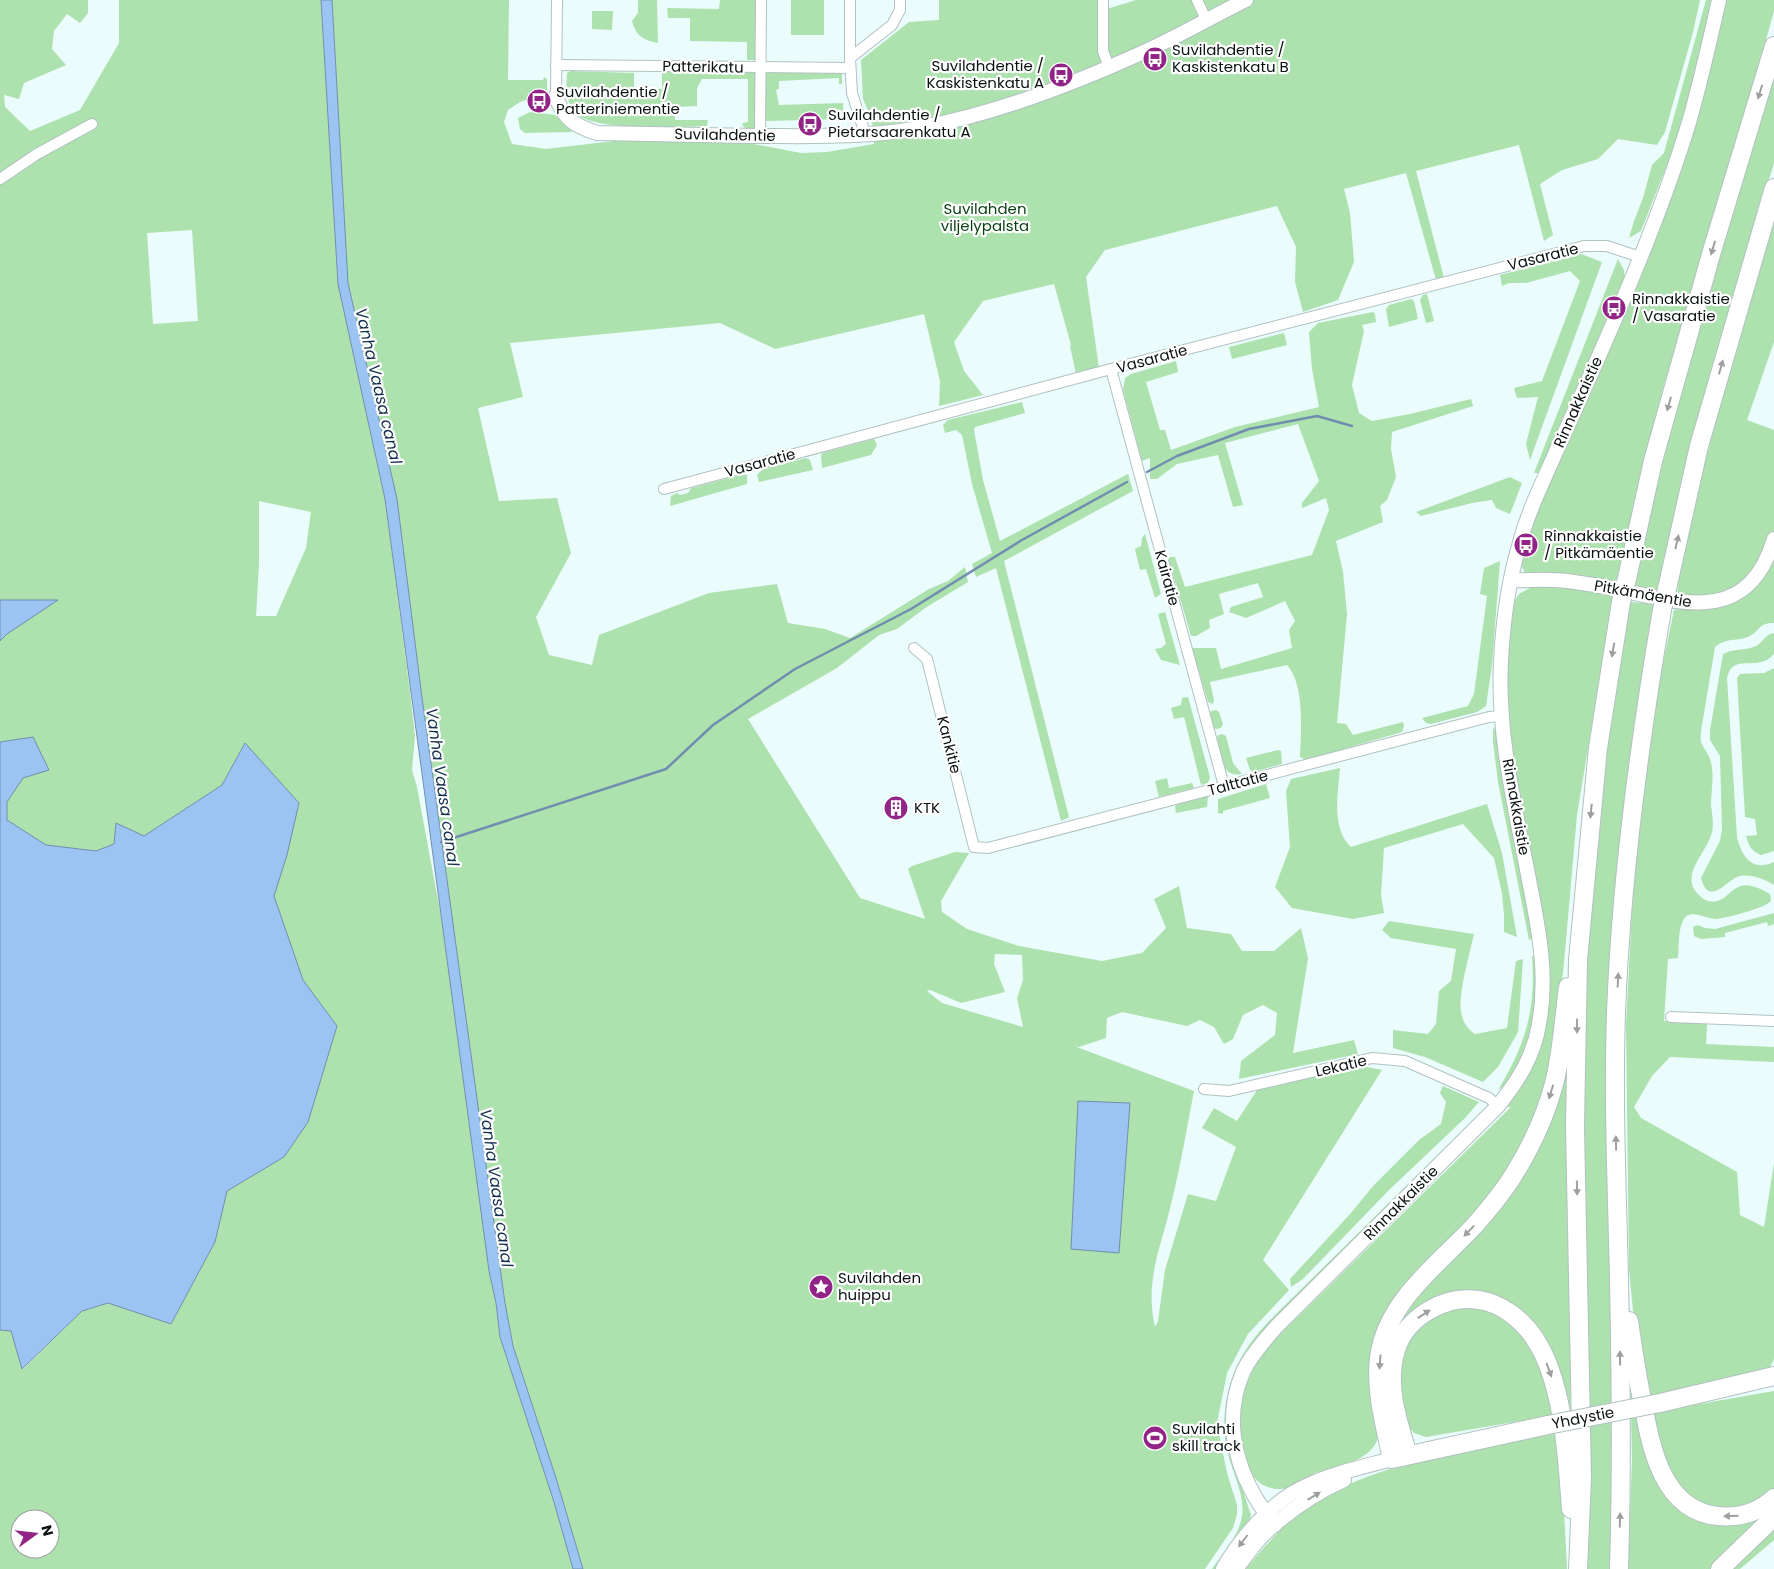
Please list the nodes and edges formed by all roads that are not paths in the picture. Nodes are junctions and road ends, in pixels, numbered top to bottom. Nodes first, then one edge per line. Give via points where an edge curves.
1 (557, 0) edge
2 (761, 0) edge
3 (850, 0) edge
4 (900, 0) edge
5 (1103, 0) edge
6 (1197, 0) edge
7 (1246, 0) edge
8 (1719, 0) edge
9 (1206, 20) junction
10 (1774, 46) edge
11 (850, 63) junction
12 (556, 65) junction
13 (1109, 67) junction
14 (761, 68) junction
15 (556, 96) joint
16 (92, 124) dead end
17 (865, 134) junction
18 (760, 136) junction
19 (0, 179) edge
20 (1774, 188) edge
21 (1640, 257) junction
22 (1111, 369) junction
23 (664, 489) dead end
24 (1774, 539) edge
25 (1510, 580) junction
26 (914, 648) dead end
27 (1501, 716) junction
28 (1224, 786) junction
29 (974, 847) joint
30 (1578, 960) junction
31 (1671, 1017) dead end
32 (1774, 1021) edge
33 (1204, 1089) dead end
34 (1498, 1106) junction
35 (1619, 1283) junction
36 (1774, 1376) edge
37 (1400, 1457) junction
38 (1774, 1498) edge
39 (1774, 1517) edge
40 (1270, 1520) junction
41 (1223, 1569) edge
42 (1236, 1569) edge
43 (1577, 1569) edge
44 (1618, 1569) edge
45 (1720, 1569) edge

1 - 12 street
2 - 14 street
3 - 11 street
4 - 11 street via 900,10 892,25
5 - 13 street via 1104,51
6 - 9 street
7 - 9 street, Suvilahdentie
8 - 21 street, Rinnakkaistie via 1689,119
9 - 13 street, Suvilahdentie
10 -> 30 highway, bridge via 1656,451 1626,583 1598,748
11 - 14 street, Patterikatu
11 - 17 street via 852,93
12 - 14 street, Patterikatu
12 - 15 street
13 - 17 street, Suvilahdentie via 1002,107 920,128
14 - 18 street
15 - 18 street, Suvilahdentie via 564,115 579,127 597,133
16 - 19 street
17 - 18 street, Suvilahdentie
35 -> 20 highway, bridge via 1616,1014 1623,898 1638,760 1662,610 1699,446
21 - 22 street, Vasaratie via 1607,246 1584,246
21 - 25 street, Rinnakkaistie via 1526,520
22 - 23 street, Vasaratie
22 - 28 street, Kairatie
24 - 25 street, Pitkämäentie via 1760,573 1747,586 1731,597 1704,604 1680,603 1555,580
25 - 27 street, Rinnakkaistie via 1502,644
26 - 29 street, Kankitie via 927,659
27 - 28 street, Talttatie
27 - 34 street, Rinnakkaistie via 1539,933 1544,985 1533,1047 1523,1072
28 - 29 street, Talttatie via 988,848
30 -> 37 highway via 1568,981 1555,1079 1531,1144 1516,1172 1495,1200 1409,1294 1386,1333 1379,1358 1381,1408
30 -> 43 highway via 1576,1126 1582,1478
31 - 32 street
33 - 34 street, Lekatie via 1229,1091 1372,1058 1405,1061 1489,1098
34 - 40 street, Rinnakkaistie via 1277,1326 1243,1372 1234,1406 1236,1451 1248,1486
38 -> 35 highway via 1747,1514 1714,1516 1691,1508 1669,1486 1650,1443 1628,1312
44 -> 35 highway via 1622,1475
36 - 37 highway, Yhdystie, bridge
37 - 40 street via 1337,1483
37 -> 43 highway via 1392,1384 1396,1350 1402,1336 1413,1322 1441,1304 1455,1300 1487,1302 1501,1307 1515,1316 1536,1340 1552,1379 1566,1440
39 - 45 highway
40 -> 41 street via 1255,1526
40 - 42 street via 1262,1536

